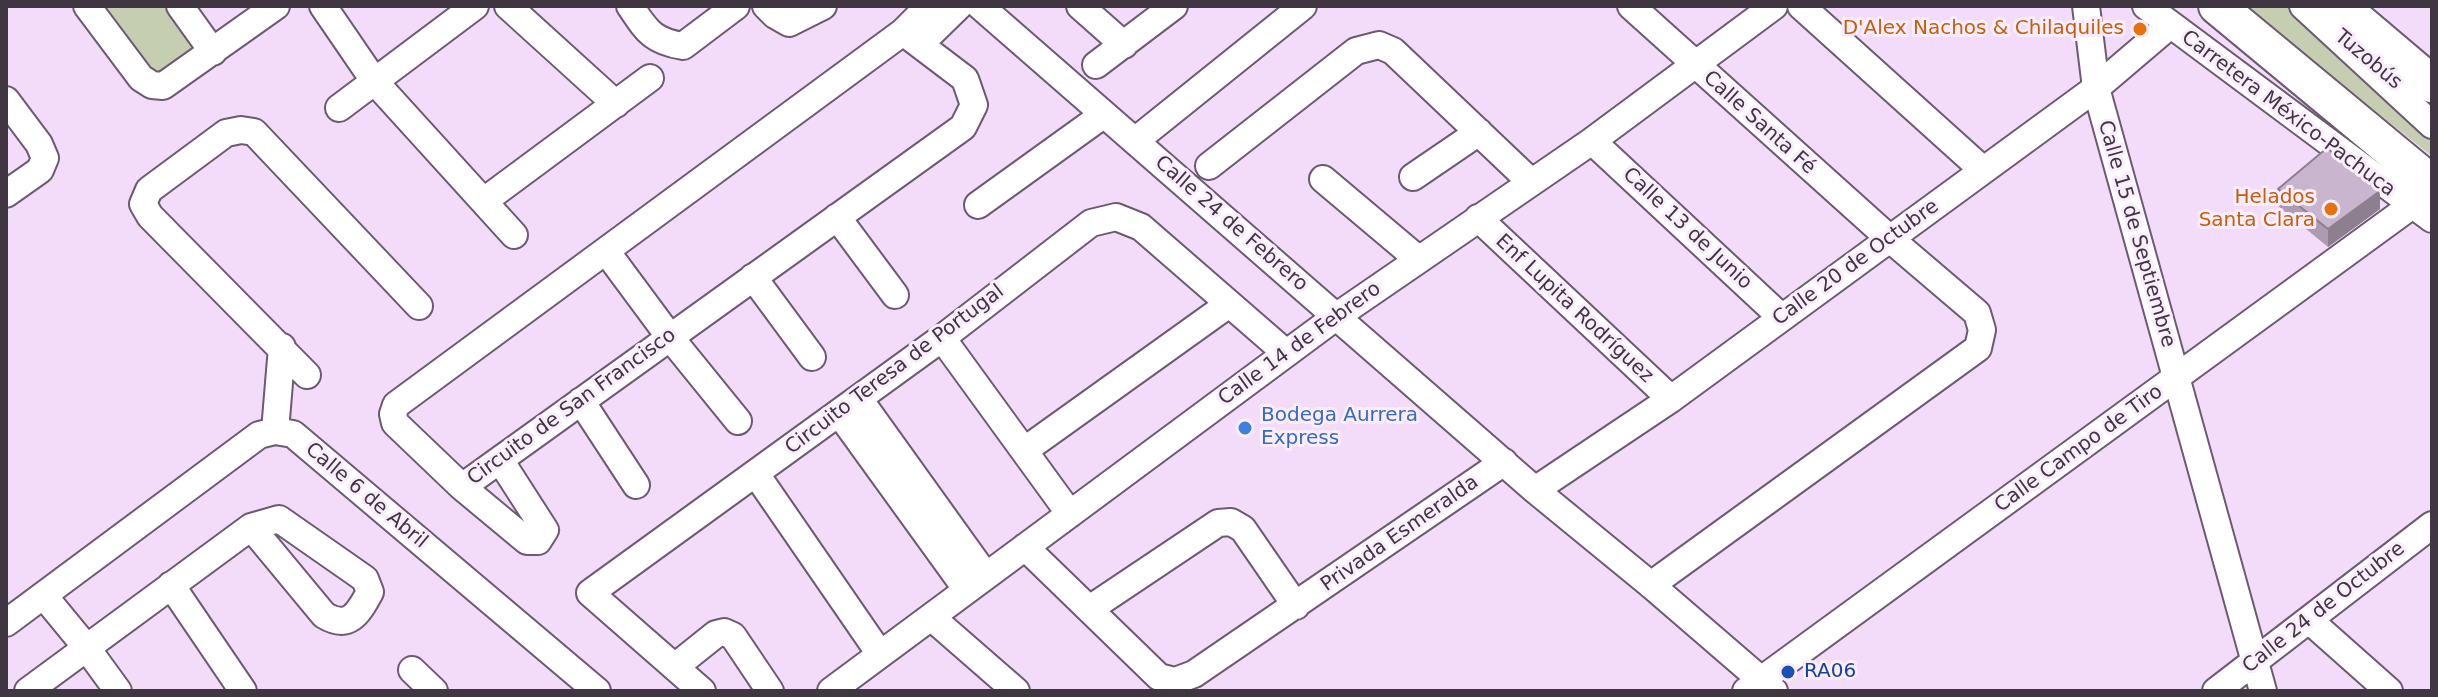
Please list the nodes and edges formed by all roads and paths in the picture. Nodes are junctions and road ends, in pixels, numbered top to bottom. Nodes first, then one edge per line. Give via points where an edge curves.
1 (87, 6) edge
2 (180, 6) edge
3 (276, 6) edge
4 (323, 6) edge
5 (475, 6) edge
6 (508, 6) edge
7 (630, 6) edge
8 (736, 6) edge
9 (766, 6) edge
10 (823, 6) edge
11 (929, 6) edge
12 (959, 6) edge
13 (980, 6) edge
14 (1080, 6) edge
15 (1174, 6) edge
16 (1303, 6) edge
17 (1631, 6) edge
18 (1774, 6) edge
19 (1801, 6) edge
20 (2086, 6) edge
21 (2146, 6) edge
22 (2217, 6) edge
23 (2234, 6) edge
24 (2303, 6) edge
25 (2340, 6) edge
26 (2170, 25) junction
27 (912, 38) junction
28 (1124, 45) junction
29 (213, 52) junction
30 (1693, 64) junction
31 (1096, 65) dead end
32 (650, 78) dead end
33 (375, 82) junction
34 (2432, 84) edge
35 (2096, 88) junction
36 (6, 100) edge
37 (616, 104) junction
38 (339, 108) dead end
39 (1103, 115) junction
40 (2432, 115) edge
41 (2432, 125) edge
42 (1479, 132) junction
43 (1135, 141) junction
44 (1592, 141) junction
45 (2432, 163) edge
46 (1209, 166) dead end
47 (1983, 170) junction
48 (1413, 177) dead end
49 (1323, 179) dead end
50 (1531, 182) junction
51 (6, 194) edge
52 (484, 201) junction
53 (2425, 203) edge
54 (978, 205) dead end
55 (837, 217) junction
56 (1478, 218) junction
57 (514, 235) dead end
58 (1889, 238) junction
59 (606, 251) junction
60 (1418, 259) junction
61 (753, 277) junction
62 (895, 295) dead end
63 (1229, 304) junction
64 (419, 306) dead end
65 (1337, 316) junction
66 (1781, 317) junction
67 (669, 336) junction
68 (942, 338) junction
69 (282, 347) junction
70 (1286, 353) junction
71 (812, 357) dead end
72 (307, 375) dead end
73 (2176, 378) junction
74 (1671, 399) junction
75 (581, 401) junction
76 (849, 406) junction
77 (738, 421) dead end
78 (275, 431) junction
79 (1025, 450) junction
80 (500, 460) junction
81 (1504, 462) junction
82 (756, 474) junction
83 (636, 485) dead end
84 (462, 487) junction
85 (1535, 490) junction
86 (1070, 514) junction
87 (2432, 525) edge
88 (251, 527) dead end
89 (1025, 547) junction
90 (976, 583) junction
91 (171, 585) junction
92 (1651, 585) junction
93 (44, 596) junction
94 (1296, 606) junction
95 (1091, 608) junction
96 (931, 617) junction
97 (2309, 620) junction
98 (6, 623) edge
99 (86, 647) junction
100 (880, 654) junction
101 (2254, 662) junction
102 (676, 666) junction
103 (412, 670) dead end
104 (1760, 687) edge
105 (840, 688) edge
106 (28, 691) edge
107 (118, 691) edge
108 (243, 691) edge
109 (434, 691) edge
110 (597, 691) edge
111 (702, 691) edge
112 (770, 691) edge
113 (1016, 691) edge
114 (2216, 691) edge
115 (2263, 691) edge
116 (2389, 691) edge

1 - 29 street via 141,78 152,85 163,86
2 - 29 street
3 - 29 street
4 - 33 street
5 - 33 street
6 - 37 street
7 - 8 street via 649,34 683,46
9 - 10 street via 789,23
11 - 27 street, Circuito de San Francisco
12 - 27 street, Circuito de San Francisco
13 - 39 street, Calle 24 de Febrero
14 - 28 street
15 - 28 street
16 - 43 street
17 - 30 street, Calle Santa Fé
18 - 30 street, Calle 14 de Febrero
19 - 47 street
20 - 35 street, Calle 15 de Septiembre
21 - 26 street, Carretera México-Pachuca
22 - 53 highway
23 - 45 street
24 - 40 street, Tuzobús
24 - 41 street
25 - 34 highway
26 - 35 street, Calle 20 de Octubre
26 - 53 street, Carretera México-Pachuca
27 - 55 street, Circuito de San Francisco via 965,79 974,105 963,127
27 - 59 street, Circuito de San Francisco
28 - 31 street
30 - 44 street, Calle 14 de Febrero
30 - 58 street, Calle Santa Fé
32 - 37 street
33 - 38 street
33 - 52 street
35 - 47 street, Calle 20 de Octubre
35 - 73 street, Calle 15 de Septiembre
36 - 51 street via 45,158 40,170
37 - 52 street
39 - 43 street, Calle 24 de Febrero
39 - 54 street
42 - 46 street via 1393,51 1379,45 1356,51
42 - 48 street
42 - 50 street
43 - 65 street, Calle 24 de Febrero
44 - 50 street, Calle 14 de Febrero
44 - 66 street, Calle 13 de Junio
47 - 58 street, Calle 20 de Octubre
49 - 60 street
50 - 56 street, Calle 14 de Febrero
52 - 57 street
53 - 73 street, Calle Campo de Tiro
55 - 61 street, Circuito de San Francisco
55 - 62 street
56 - 60 street, Calle 14 de Febrero
56 - 74 street, Enf Lupita Rodríguez
58 - 66 street, Calle 20 de Octubre
58 - 92 street, Calle Santa Fé via 1977,313 1982,330 1978,348
59 - 67 street
59 - 84 street, Circuito de San Francisco via 396,405 395,423
60 - 65 street, Calle 14 de Febrero
61 - 67 street, Circuito de San Francisco
61 - 71 street
63 - 68 street, Circuito Teresa de Portugal via 1141,227 1116,217 1091,223
63 - 70 street, Circuito Teresa de Portugal
63 - 79 street
64 - 69 street via 254,132 226,133 149,190 143,204
65 - 70 street, Calle 14 de Febrero
65 - 81 street, Calle 24 de Febrero
66 - 74 street, Calle 20 de Octubre
67 - 75 street, Circuito de San Francisco
67 - 77 street
68 - 76 street, Circuito Teresa de Portugal
68 - 79 street
69 - 72 street
69 - 78 street
70 - 86 street, Calle 14 de Febrero
73 - 101 street, Calle 15 de Septiembre
73 - 104 street, Calle Campo de Tiro
74 - 85 street, Calle 20 de Octubre
75 - 80 street, Circuito de San Francisco
75 - 83 street
76 - 82 street, Circuito Teresa de Portugal
76 - 90 street
78 - 93 street via 259,435
78 - 110 street, Calle 6 de Abril via 293,434
79 - 86 street
80 - 84 street, Circuito de San Francisco
80 - 84 street via 545,530 538,541 527,541
81 - 85 street, Calle 24 de Febrero
81 - 94 street, Privada Esmeralda
82 - 100 street
82 - 102 street, Circuito Teresa de Portugal via 590,593
85 - 92 street, Calle 24 de Febrero
86 - 89 street, Calle 14 de Febrero
87 - 97 street, Calle 24 de Octubre
88 - 91 street
89 - 90 street, Calle 14 de Febrero
89 - 95 street, Privada Esmeralda
90 - 96 street, Calle 14 de Febrero
91 - 99 street
91 - 108 street
92 - 104 street, Calle 24 de Febrero
93 - 98 street
93 - 99 street
94 - 95 street, Privada Esmeralda via 1194,674 1175,681 1159,677
94 - 95 street via 1243,529 1231,522 1218,523
96 - 100 street, Calle 14 de Febrero
96 - 113 street
97 - 101 street, Calle 24 de Octubre
97 - 116 street
99 - 106 street
99 - 107 street
100 - 105 street, Calle 14 de Febrero
101 - 114 street, Calle 24 de Octubre
101 - 115 street, Calle 15 de Septiembre
102 - 111 street, Circuito Teresa de Portugal
102 - 112 street via 724,632 733,636
103 - 109 street

